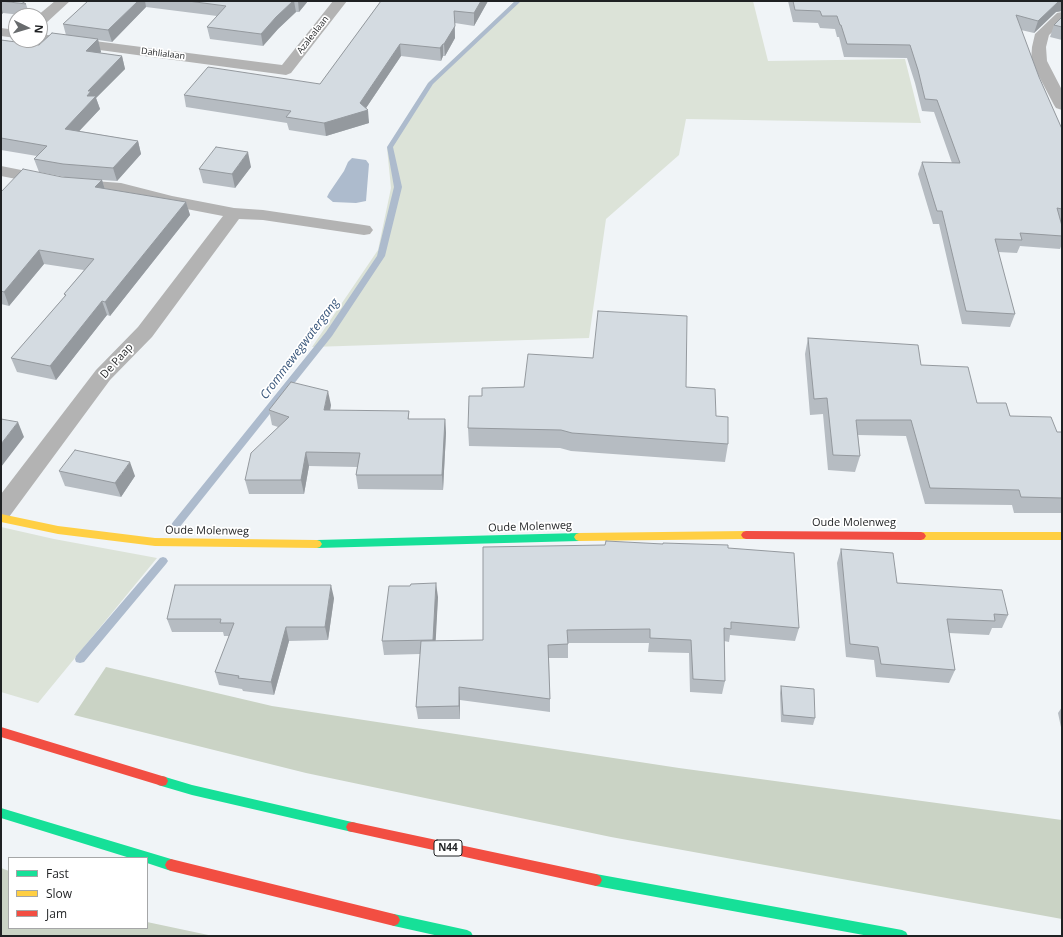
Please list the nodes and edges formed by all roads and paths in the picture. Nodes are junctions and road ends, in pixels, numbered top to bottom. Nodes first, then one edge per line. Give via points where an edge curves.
1 (63, 1) edge
2 (340, 1) edge
3 (48, 14) edge
4 (1062, 16) edge
5 (48, 39) edge
6 (286, 70) joint
7 (1062, 105) edge
8 (2, 173) edge
9 (234, 213) junction
10 (364, 230) dead end
11 (1, 511) edge
12 (1, 518) edge
13 (1062, 536) edge
14 (1, 732) edge
15 (1, 813) edge
16 (144, 857) edge
17 (148, 858) edge
18 (467, 936) edge
19 (902, 936) edge

1 - 3 street
2 - 6 street, Azalealaan
4 - 7 street via 1042,34 1039,47 1039,61
5 - 6 street, Dahlialaan
8 - 9 street via 67,184 121,188
9 - 10 street
9 - 11 street, De Paap via 145,332 104,375
12 - 13 main road, Oude Molenweg via 58,530 155,542 308,544 668,535
14 - 19 main road, N44 via 192,790 374,833 616,884
15 - 16 main road
17 - 18 main road via 360,912

